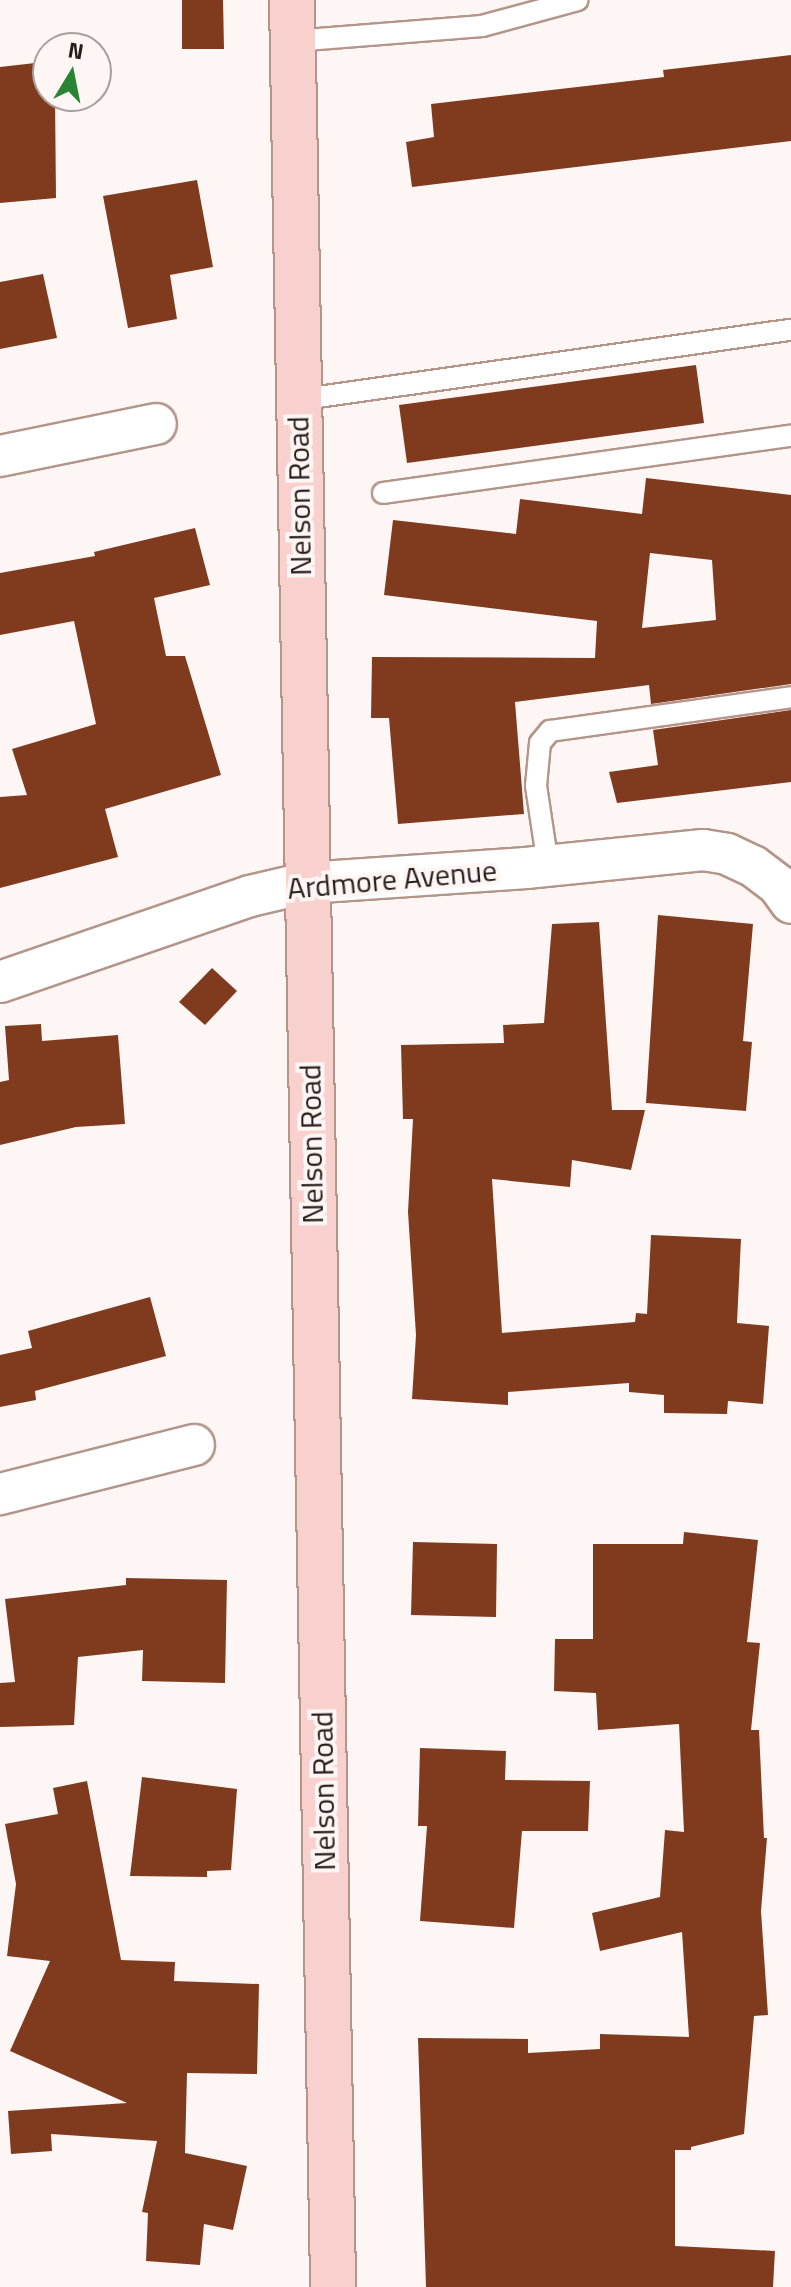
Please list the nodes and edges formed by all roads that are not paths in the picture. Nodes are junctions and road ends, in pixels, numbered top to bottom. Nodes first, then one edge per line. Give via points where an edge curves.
1 (578, 0) edge
2 (292, 20) edge
3 (791, 330) edge
4 (297, 400) junction
5 (156, 424) dead end
6 (791, 436) edge
7 (0, 456) edge
8 (383, 493) dead end
9 (791, 697) edge
10 (548, 865) junction
11 (306, 883) junction
12 (791, 903) edge
13 (0, 982) edge
14 (194, 1445) dead end
15 (0, 1494) edge
16 (333, 2287) edge

1 - 2 lane via 482,26
2 - 4 street, Nelson Road
3 - 4 lane
4 - 11 street, Nelson Road
5 - 7 street
6 - 8 lane
9 - 10 lane via 550,731 540,743 536,786
10 - 11 street, Ardmore Avenue
10 - 12 street, Ardmore Avenue via 703,850 753,866
11 - 13 street, Ardmore Avenue via 263,892
11 - 16 street, Nelson Road
14 - 15 street

